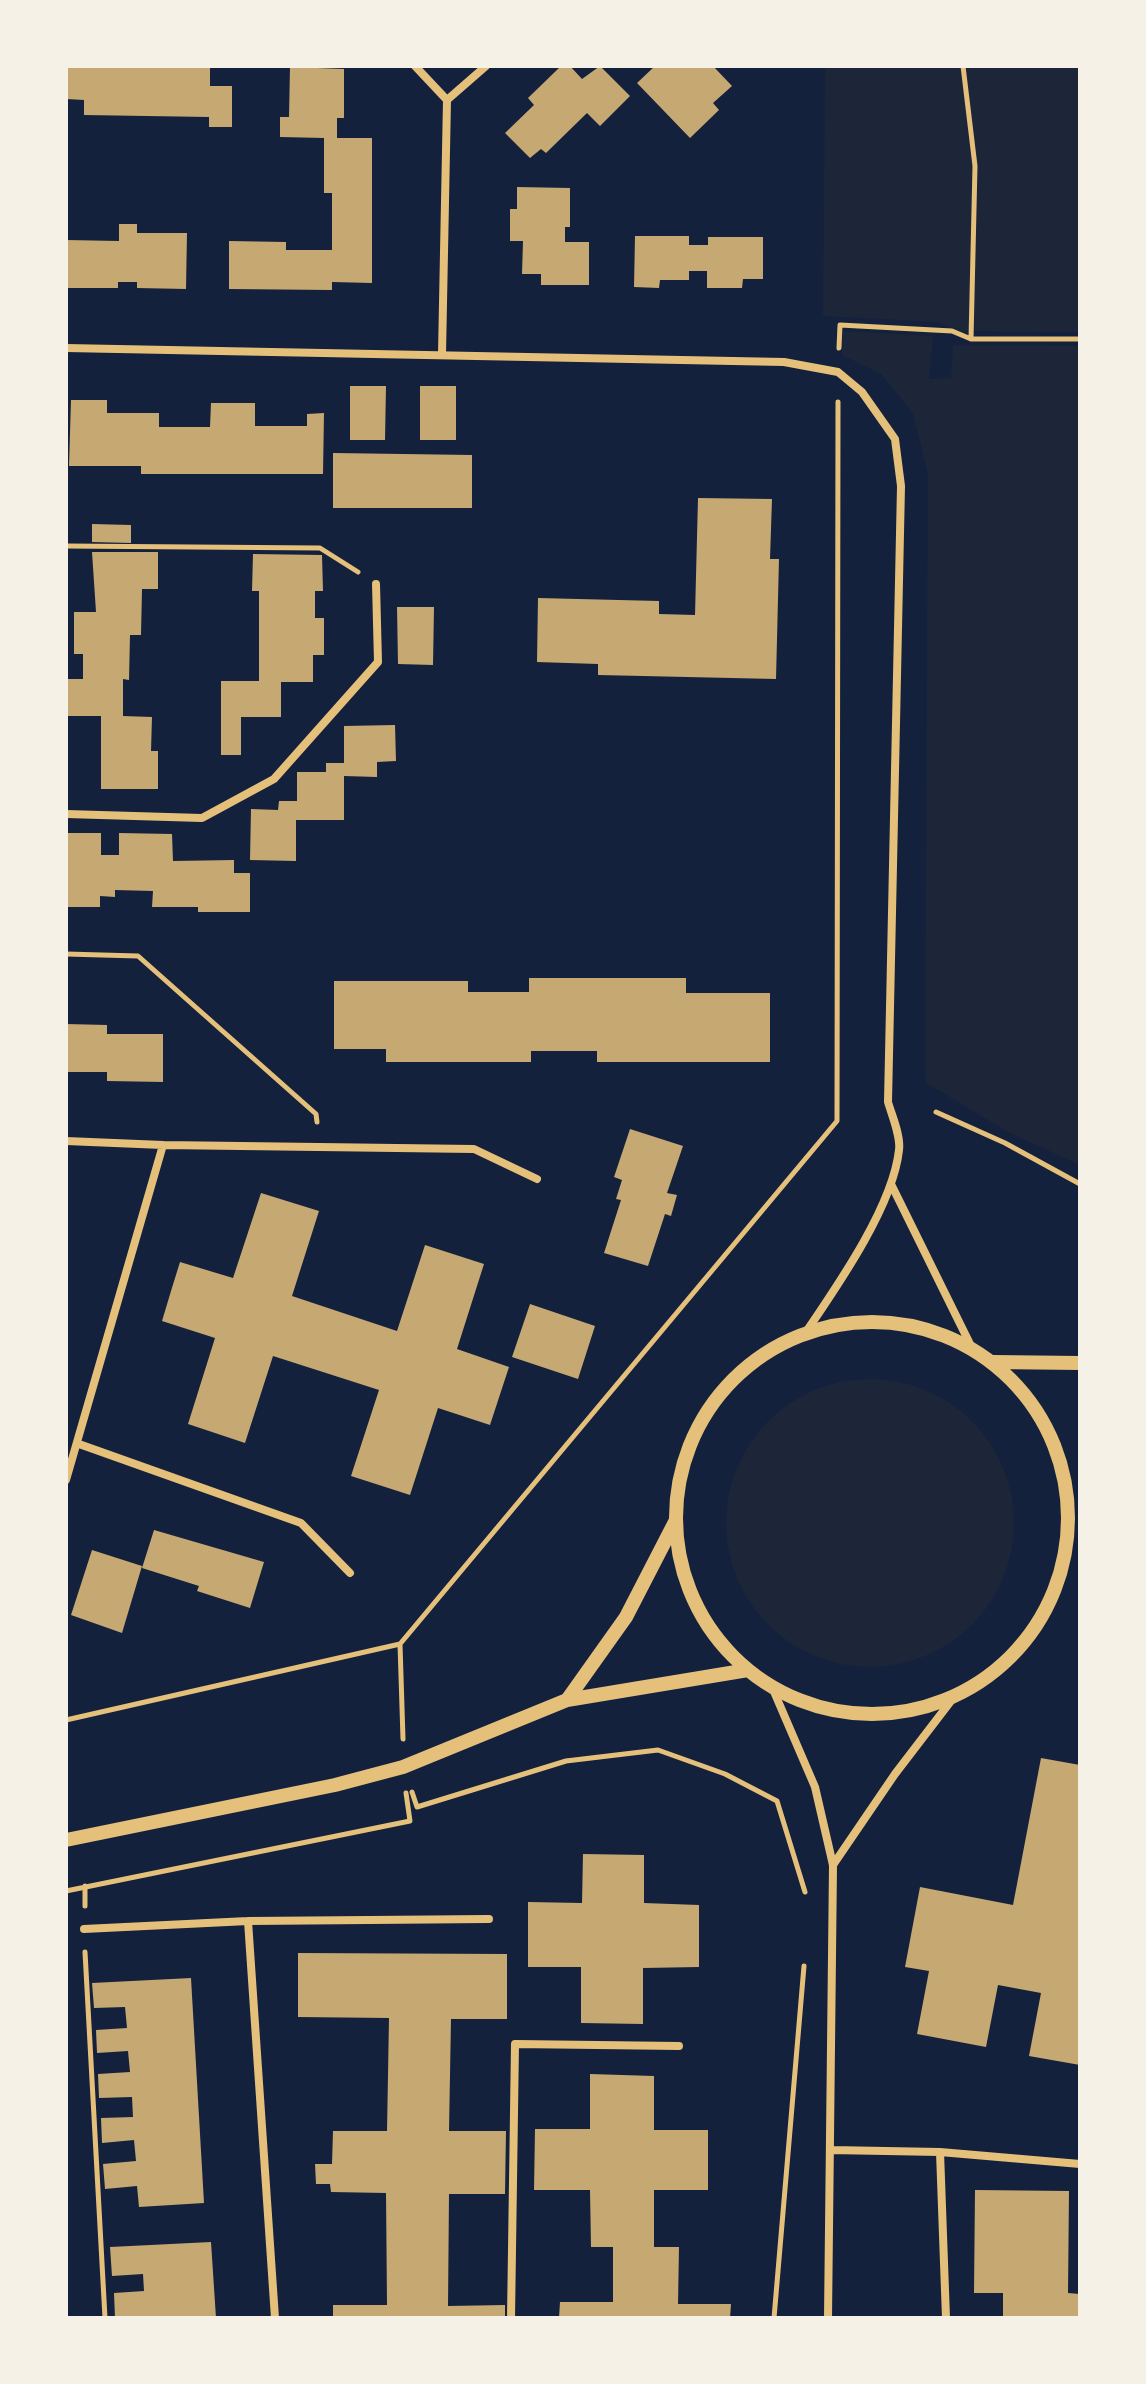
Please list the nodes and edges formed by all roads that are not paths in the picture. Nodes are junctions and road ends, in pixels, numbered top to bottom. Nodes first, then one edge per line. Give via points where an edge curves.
1 (415, 66) edge
2 (486, 66) edge
3 (447, 100) junction
4 (66, 348) edge
5 (442, 354) junction
6 (376, 584) road end
7 (66, 814) edge
8 (66, 1141) edge
9 (163, 1145) junction
10 (537, 1179) dead end
11 (891, 1184) junction
12 (806, 1332) junction
13 (972, 1348) junction
14 (993, 1362) junction
15 (1080, 1363) edge
16 (79, 1444) junction
17 (66, 1480) edge
18 (1080, 1498) edge
19 (1069, 1510) junction
20 (675, 1522) junction
21 (350, 1573) dead end
22 (748, 1670) junction
23 (772, 1687) junction
24 (954, 1697) junction
25 (567, 1700) junction
26 (66, 1840) edge
27 (833, 1865) junction
28 (489, 1919) dead end
29 (248, 1921) junction
30 (84, 1929) road end
31 (679, 2046) dead end
32 (831, 2150) junction
33 (940, 2152) junction
34 (1080, 2164) edge
35 (275, 2318) edge
36 (511, 2318) edge
37 (828, 2318) edge
38 (946, 2318) edge

1 - 3 street
2 - 3 street
3 - 5 street
4 - 5 street
5 - 11 street via 784,362 838,372 862,392 895,439 901,486 888,1102 900,1147
6 - 7 street via 378,662 274,779 202,818
8 - 9 street
9 - 10 street via 474,1149
9 - 16 street
11 - 12 street via 846,1272
11 - 13 street
12 - 13 street via 862,1322 919,1326
12 - 20 street via 753,1362 710,1406 683,1461
13 - 14 street
14 - 15 street
14 - 19 street via 1033,1404 1059,1454
16 - 17 street
16 - 21 street via 301,1523
18 - 19 street
19 - 24 street via 1063,1567 1041,1621 1003,1665
20 - 22 street via 684,1577 709,1628
20 - 25 street via 626,1617
22 - 23 street
22 - 25 street
23 - 24 street via 831,1710 893,1713
23 - 27 street via 815,1787
24 - 27 street
25 - 26 street via 403,1767
27 - 32 street
28 - 29 street
29 - 30 street
29 - 35 street
31 - 36 street via 515,2044
32 - 33 street
32 - 37 street
33 - 34 street
33 - 38 street

